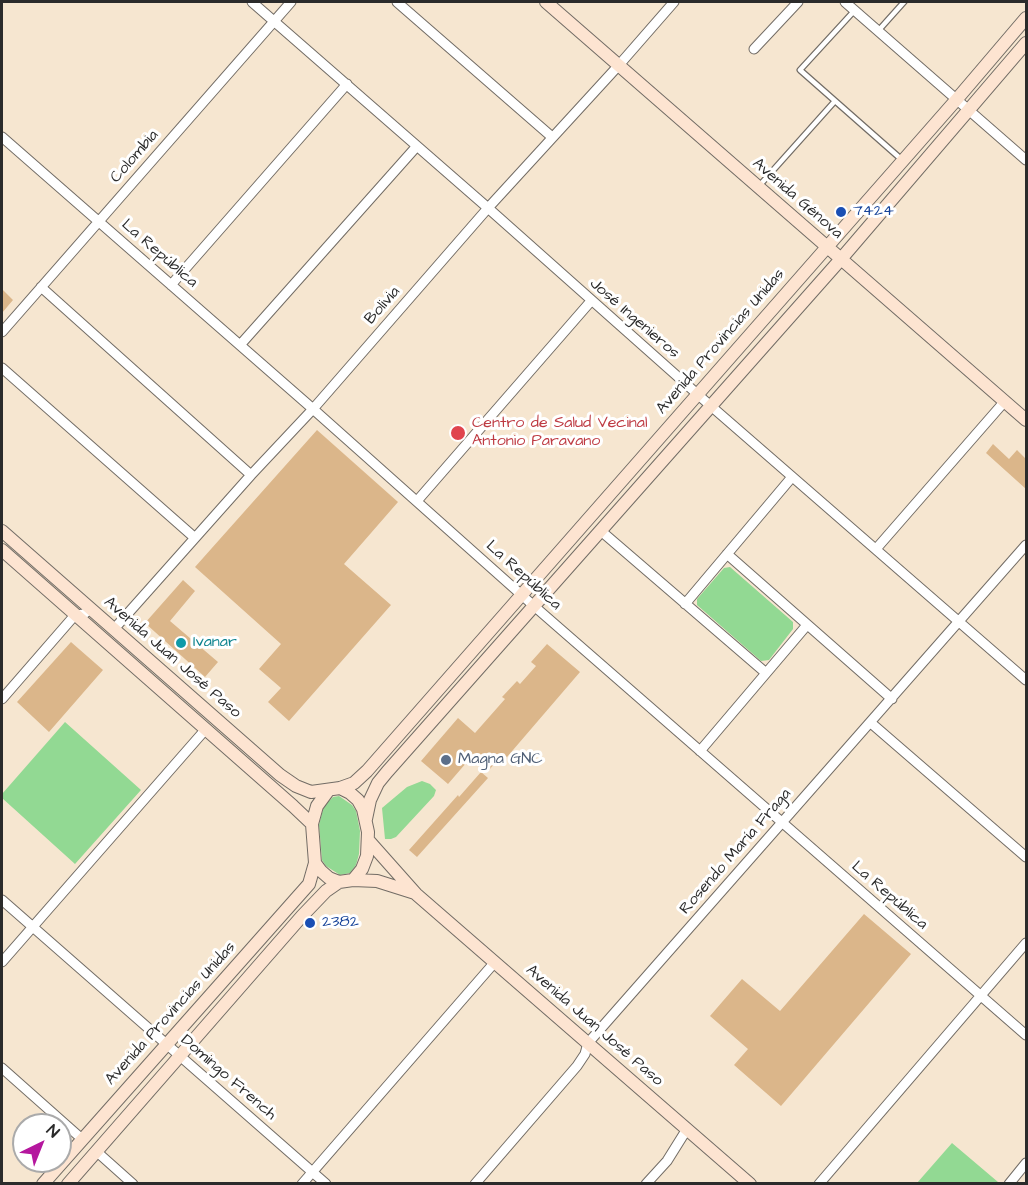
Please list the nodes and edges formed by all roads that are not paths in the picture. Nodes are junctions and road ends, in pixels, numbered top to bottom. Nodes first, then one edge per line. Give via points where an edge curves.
1 (252, 2) edge
2 (291, 2) edge
3 (397, 2) edge
4 (546, 2) edge
5 (674, 2) edge
6 (798, 2) edge
7 (844, 2) edge
8 (904, 2) edge
9 (855, 10) junction
10 (1026, 18) edge
11 (274, 21) junction
12 (878, 31) junction
13 (1026, 43) edge
14 (754, 49) dead end
15 (619, 65) junction
16 (346, 84) junction
17 (957, 99) junction
18 (835, 101) junction
19 (969, 110) junction
20 (2, 137) edge
21 (552, 137) junction
22 (417, 146) junction
23 (903, 160) junction
24 (1026, 160) edge
25 (758, 187) junction
26 (488, 208) junction
27 (98, 222) junction
28 (827, 247) junction
29 (841, 259) junction
30 (171, 285) junction
31 (41, 287) junction
32 (591, 301) junction
33 (2, 332) edge
34 (240, 345) junction
35 (2, 368) edge
36 (697, 394) junction
37 (1005, 401) junction
38 (710, 406) junction
39 (313, 409) junction
40 (1026, 420) edge
41 (251, 476) junction
42 (792, 477) junction
43 (417, 501) junction
44 (2, 531) edge
45 (601, 531) junction
46 (195, 538) junction
47 (1026, 545) edge
48 (876, 549) junction
49 (2, 550) edge
50 (727, 554) junction
51 (521, 595) junction
52 (685, 604) junction
53 (534, 606) junction
54 (90, 609) junction
55 (75, 615) junction
56 (959, 622) junction
57 (807, 625) junction
58 (114, 629) junction
59 (766, 673) junction
60 (1026, 680) edge
61 (2, 699) edge
62 (892, 699) junction
63 (871, 723) junction
64 (205, 730) junction
65 (700, 751) junction
66 (334, 789) junction
67 (366, 819) junction
68 (782, 823) junction
69 (312, 824) junction
70 (368, 840) junction
71 (1026, 856) edge
72 (315, 863) junction
73 (353, 880) junction
74 (339, 882) junction
75 (416, 894) junction
76 (2, 900) edge
77 (32, 926) junction
78 (1026, 944) edge
79 (2, 962) edge
80 (495, 962) junction
81 (982, 996) junction
82 (1026, 1035) edge
83 (588, 1043) junction
84 (166, 1044) junction
85 (180, 1056) junction
86 (2, 1068) edge
87 (687, 1129) junction
88 (82, 1139) junction
89 (96, 1151) junction
90 (1026, 1163) edge
91 (312, 1172) junction
92 (43, 1184) edge
93 (68, 1184) edge
94 (133, 1184) edge
95 (302, 1184) edge
96 (326, 1184) edge
97 (475, 1184) edge
98 (646, 1184) edge
99 (750, 1184) edge
100 (819, 1184) edge
101 (1009, 1184) edge

1 - 11 street, José Ingenieros
2 - 11 street, Colombia
3 - 21 street
4 - 15 main road, Avenida Génova
5 - 15 street, Bolivia
6 - 14 street
7 - 9 street
8 - 12 lane
9 - 12 street
9 - 18 lane via 800,70
10 - 17 main road, Avenida Provincias Unidas
11 - 16 street, José Ingenieros
11 - 27 street, Colombia
12 - 17 street
13 - 19 main road, Avenida Provincias Unidas
15 - 21 street, Bolivia
15 - 25 main road, Avenida Génova
16 - 22 street, José Ingenieros
16 - 30 street
17 - 19 street
17 - 23 main road, Avenida Provincias Unidas
18 - 23 lane
18 - 25 lane
19 - 24 street
19 - 29 main road, Avenida Provincias Unidas
20 - 27 street, La República
21 - 26 street, Bolivia
22 - 26 street, José Ingenieros
22 - 34 street
23 - 28 main road, Avenida Provincias Unidas
25 - 28 main road, Avenida Génova
26 - 32 street, José Ingenieros
26 - 39 street, Bolivia
27 - 30 street, La República
27 - 31 street, Colombia
28 - 29 main road, Avenida Génova
28 - 36 main road, Avenida Provincias Unidas
29 - 37 main road, Avenida Génova
29 - 38 main road, Avenida Provincias Unidas
30 - 34 street, La República
31 - 33 street, Colombia
31 - 41 street
32 - 36 street, José Ingenieros
32 - 43 street
34 - 39 street, La República
35 - 46 street
36 - 38 street, José Ingenieros
36 - 51 main road, Avenida Provincias Unidas
37 - 40 main road, Avenida Génova
37 - 48 street
38 - 42 street, José Ingenieros
38 - 45 main road, Avenida Provincias Unidas
39 - 41 street, Bolivia
39 - 43 street, La República
41 - 46 street, Bolivia
42 - 48 street, José Ingenieros
42 - 50 street
43 - 51 street, La República
44 - 54 main road, Avenida Juan José Paso
45 - 52 street
45 - 53 main road, Avenida Provincias Unidas
46 - 58 street, Bolivia
47 - 56 street, Rosendo María Fraga
48 - 56 street, José Ingenieros
49 - 55 main road, Avenida Juan José Paso
50 - 52 street
50 - 57 street
51 - 53 street, La República
51 - 66 main road, Avenida Provincias Unidas via 367,771 354,783
52 - 59 street
53 - 65 street, La República
53 - 67 main road, Avenida Provincias Unidas via 378,783
54 - 55 street
54 - 58 main road, Avenida Juan José Paso
55 - 61 street
55 - 64 main road, Avenida Juan José Paso
56 - 60 street, José Ingenieros
56 - 62 street, Rosendo María Fraga
57 - 59 street
57 - 62 street
58 - 66 main road, Avenida Juan José Paso via 280,775 311,792
59 - 65 street
62 - 63 street, Rosendo María Fraga
63 - 68 street, Rosendo María Fraga
63 - 71 street
64 - 69 main road, Avenida Juan José Paso
64 - 77 street
65 - 68 street, La República
66 - 67 main road via 350,793
66 - 69 main road via 322,798
67 - 70 main road
68 - 81 street, La República
68 - 83 street, Rosendo María Fraga
69 - 72 main road
70 - 73 main road via 367,856
70 - 75 main road, Avenida Juan José Paso
72 - 74 main road via 329,878
72 - 84 main road, Avenida Provincias Unidas via 309,884
73 - 74 main road
73 - 75 main road, Avenida Juan José Paso via 376,881
74 - 85 main road, Avenida Provincias Unidas via 302,916
75 - 80 main road, Avenida Juan José Paso
76 - 77 street, Domingo French
77 - 79 street
77 - 84 street, Domingo French
78 - 81 street
80 - 83 main road, Avenida Juan José Paso
80 - 91 street
81 - 82 street, La República
81 - 100 street
83 - 87 main road, Avenida Juan José Paso
83 - 97 street, Rosendo María Fraga via 577,1066
84 - 85 street, Domingo French
84 - 88 main road, Avenida Provincias Unidas
85 - 89 main road, Avenida Provincias Unidas
85 - 91 street, Domingo French
86 - 88 street
87 - 98 street via 667,1161
87 - 99 main road, Avenida Juan José Paso
88 - 92 main road, Avenida Provincias Unidas
89 - 93 main road, Avenida Provincias Unidas
89 - 94 street
90 - 101 street
91 - 95 street
91 - 96 street, Domingo French

